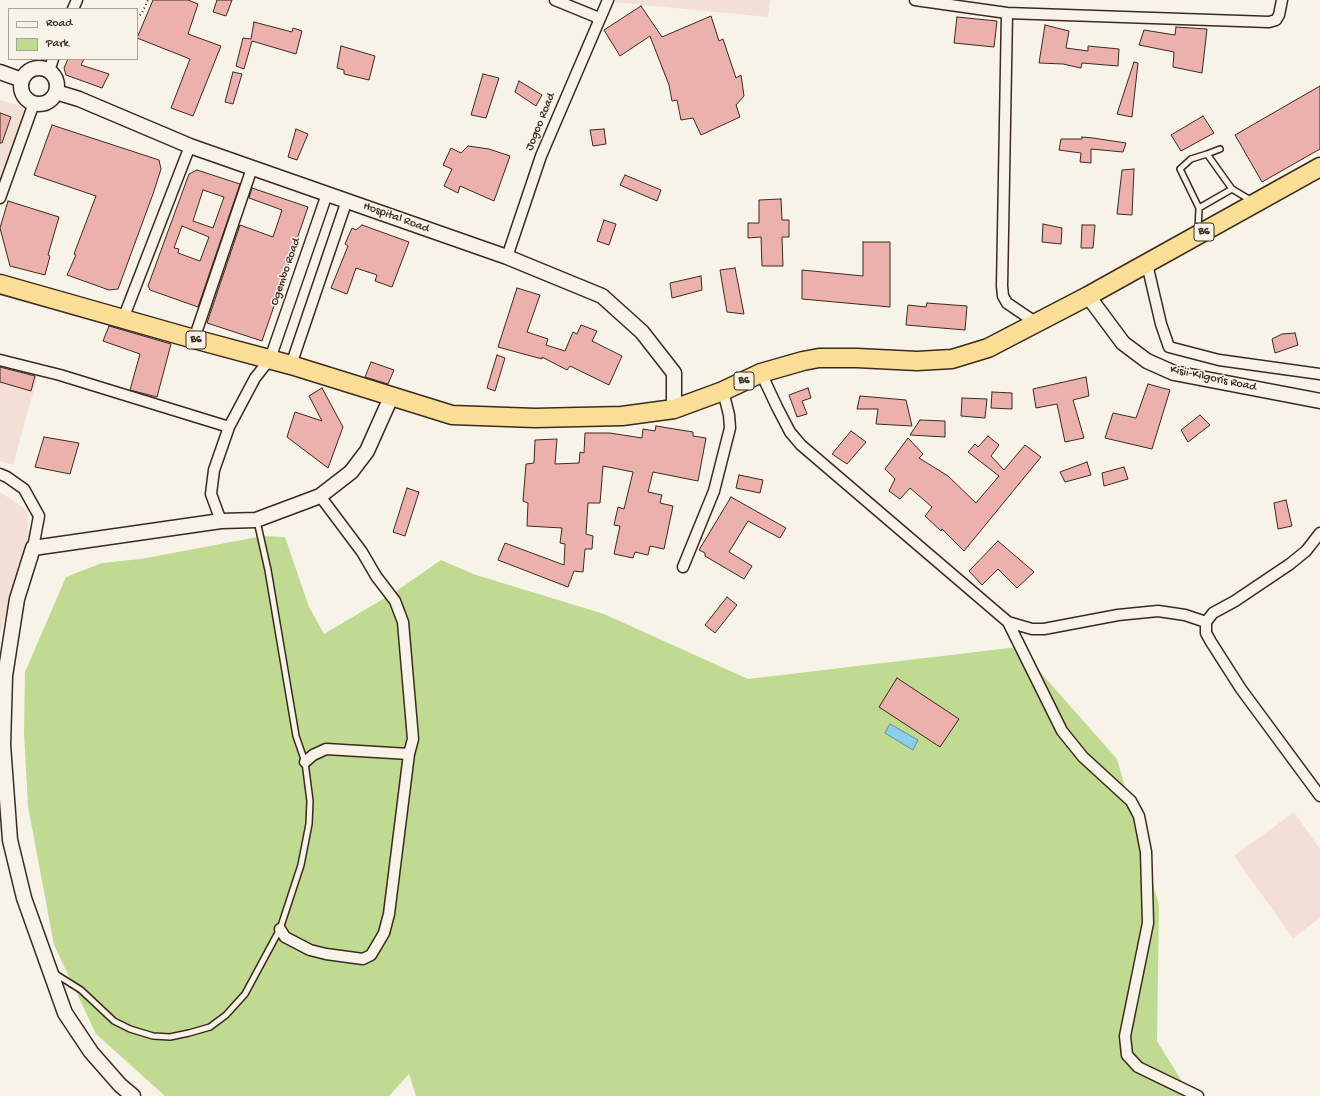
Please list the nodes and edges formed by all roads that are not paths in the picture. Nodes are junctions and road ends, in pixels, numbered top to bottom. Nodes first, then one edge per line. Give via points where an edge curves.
1 (555, 0) edge
2 (608, 0) edge
3 (915, 0) edge
4 (1282, 0) edge
5 (1007, 13) junction
6 (599, 18) junction
7 (51, 65) edge
8 (0, 72) edge
9 (22, 80) junction
10 (56, 92) junction
11 (34, 103) junction
12 (190, 146) junction
13 (1220, 149) dead end
14 (1207, 154) junction
15 (1320, 167) edge
16 (252, 168) junction
17 (1232, 189) junction
18 (327, 194) junction
19 (0, 198) edge
20 (347, 200) junction
21 (1256, 204) junction
22 (1199, 208) junction
23 (1198, 235) junction
24 (507, 257) junction
25 (1147, 264) junction
26 (0, 284) edge
27 (1088, 296) junction
28 (123, 319) junction
29 (1035, 322) junction
30 (194, 339) junction
31 (270, 358) junction
32 (0, 360) edge
33 (291, 364) junction
34 (761, 373) junction
35 (1320, 374) edge
36 (723, 391) junction
37 (392, 395) junction
38 (1320, 401) edge
39 (674, 409) junction
40 (229, 428) junction
41 (0, 474) edge
42 (320, 496) junction
43 (256, 520) junction
44 (221, 521) junction
45 (1320, 533) edge
46 (33, 548) junction
47 (683, 567) dead end
48 (1008, 622) junction
49 (1206, 622) junction
50 (409, 754) junction
51 (305, 762) junction
52 (1320, 796) edge
53 (280, 929) junction
54 (50, 971) junction
55 (133, 1096) edge
56 (1198, 1096) edge

1 - 6 street
2 - 6 street, Jogoo Road
3 - 5 street
4 - 5 street via 1276,20 1269,22
5 - 29 street via 1002,286 1007,303
6 - 24 street, Jogoo Road via 541,156
7 - 9 street via 33,69
7 - 10 street via 56,80
8 - 9 street
9 - 11 street via 24,96
10 - 11 street via 46,103
10 - 12 street, Hospital Road via 79,99
11 - 19 street
12 - 16 street, Hospital Road
12 - 28 street
13 - 14 lane
14 - 17 lane
14 - 22 lane via 1191,159 1180,169
15 - 21 highway, B6
16 - 18 street, Hospital Road
16 - 30 street
17 - 21 lane
17 - 22 lane
18 - 20 street, Hospital Road
18 - 31 street, Ogembo Road
20 - 24 street, Hospital Road
20 - 33 street
21 - 23 highway, B6
22 - 23 lane
23 - 25 highway, B6
24 - 39 street, Hospital Road via 602,296 616,307 652,343 674,373
25 - 27 highway, B6
25 - 35 street via 1169,347 1219,360
26 - 28 highway, B6
27 - 29 highway, B6
27 - 38 street, Kisii-Kilgoris Road via 1123,343 1147,361 1174,373
28 - 30 highway, B6
29 - 34 highway, B6 via 988,348 952,359 917,361 819,358
30 - 31 highway, B6
31 - 33 highway, B6
31 - 40 street, Ogembo Road via 258,373
32 - 40 street via 60,375
33 - 37 highway, B6
34 - 36 highway, B6
34 - 48 street via 790,432 801,445
36 - 39 highway, B6
36 - 47 street via 730,428 714,491
37 - 39 highway, B6 via 452,415 487,418 622,416
37 - 42 street via 367,452 351,472
40 - 44 street, Ogembo Road via 214,470 211,494
41 - 46 street via 24,489 39,516
42 - 43 street
42 - 50 street via 396,601 403,622 413,739
43 - 44 street
43 - 51 lane via 268,570 296,736
44 - 46 street
45 - 49 street via 1306,551 1290,564 1213,613
46 - 54 street via 17,598 12,628 5,676 3,745 10,840 24,898
48 - 49 street via 1032,629 1044,629 1118,615 1158,611 1185,615
48 - 56 street via 1062,731 1083,757 1131,800 1139,816 1146,852 1148,923 1124,1036 1127,1055 1138,1067
49 - 52 street via 1206,633 1241,689
50 - 51 street via 326,749 313,754
50 - 53 street via 389,914 384,933 371,954 363,959 310,950 285,937
51 - 53 lane via 310,801 309,824 302,865
53 - 54 lane via 245,994 226,1015 210,1027 170,1037 153,1036 114,1021 81,990
54 - 55 street via 65,1014 91,1052

